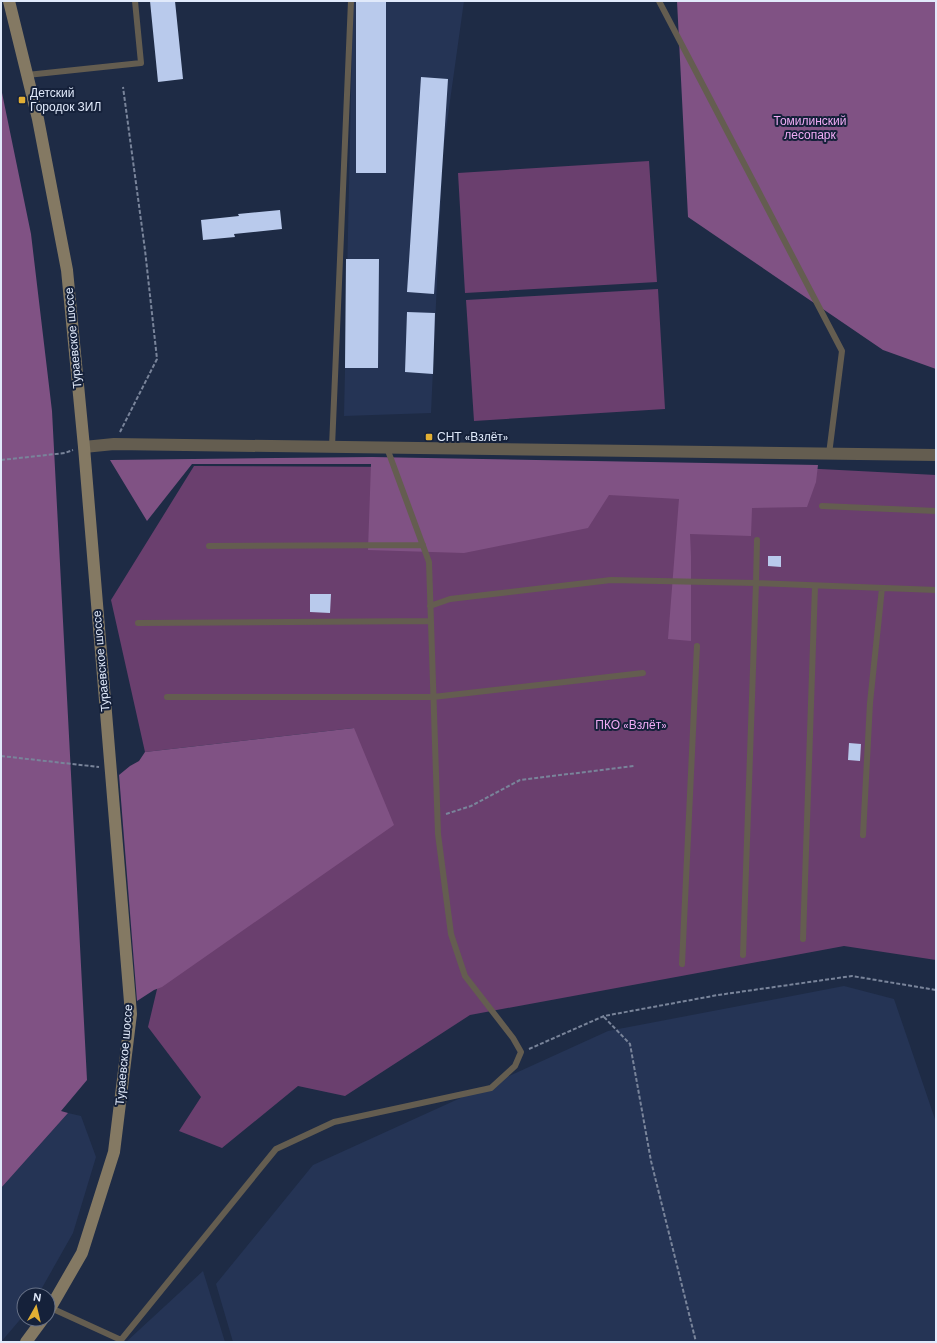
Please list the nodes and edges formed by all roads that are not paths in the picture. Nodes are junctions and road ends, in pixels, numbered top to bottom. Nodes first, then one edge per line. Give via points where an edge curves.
1 (10, 1) edge
2 (135, 1) edge
3 (351, 1) edge
4 (659, 1) edge
5 (27, 75) junction
6 (84, 447) junction
7 (332, 447) junction
8 (387, 448) junction
9 (829, 454) junction
10 (936, 456) edge
11 (822, 506) dead end
12 (936, 511) edge
13 (757, 540) dead end
14 (423, 545) junction
15 (209, 546) dead end
16 (756, 583) junction
17 (815, 586) junction
18 (882, 588) junction
19 (936, 590) edge
20 (430, 606) junction
21 (431, 621) junction
22 (138, 623) dead end
23 (697, 646) dead end
24 (643, 673) dead end
25 (167, 697) dead end
26 (433, 697) junction
27 (863, 835) dead end
28 (803, 939) dead end
29 (744, 955) dead end
30 (682, 964) dead end
31 (56, 1299) edge
32 (56, 1313) edge
33 (37, 1327) edge
34 (26, 1342) edge

1 - 5 main road, Тураевское шоссе
2 - 5 lane via 141,63
3 - 7 lane
4 - 9 lane via 842,351
5 - 6 main road, Тураевское шоссе via 67,270
6 - 7 street via 114,444
6 - 31 main road, Тураевское шоссе via 131,1014 114,1152 82,1253
7 - 8 street
8 - 9 street
8 - 14 lane
9 - 10 street
11 - 12 lane
13 - 16 lane
14 - 15 lane
14 - 20 lane via 429,562
16 - 17 lane
16 - 20 lane via 611,580 450,599
16 - 29 lane
17 - 18 lane
17 - 28 lane
18 - 19 lane
18 - 27 lane via 870,703
20 - 21 lane
21 - 22 lane
21 - 26 lane
23 - 30 lane
24 - 26 lane
25 - 26 lane
26 - 32 lane via 438,834 451,934 464,976 521,1052 515,1066 491,1088 334,1122 276,1149 121,1340
33 - 34 main road

